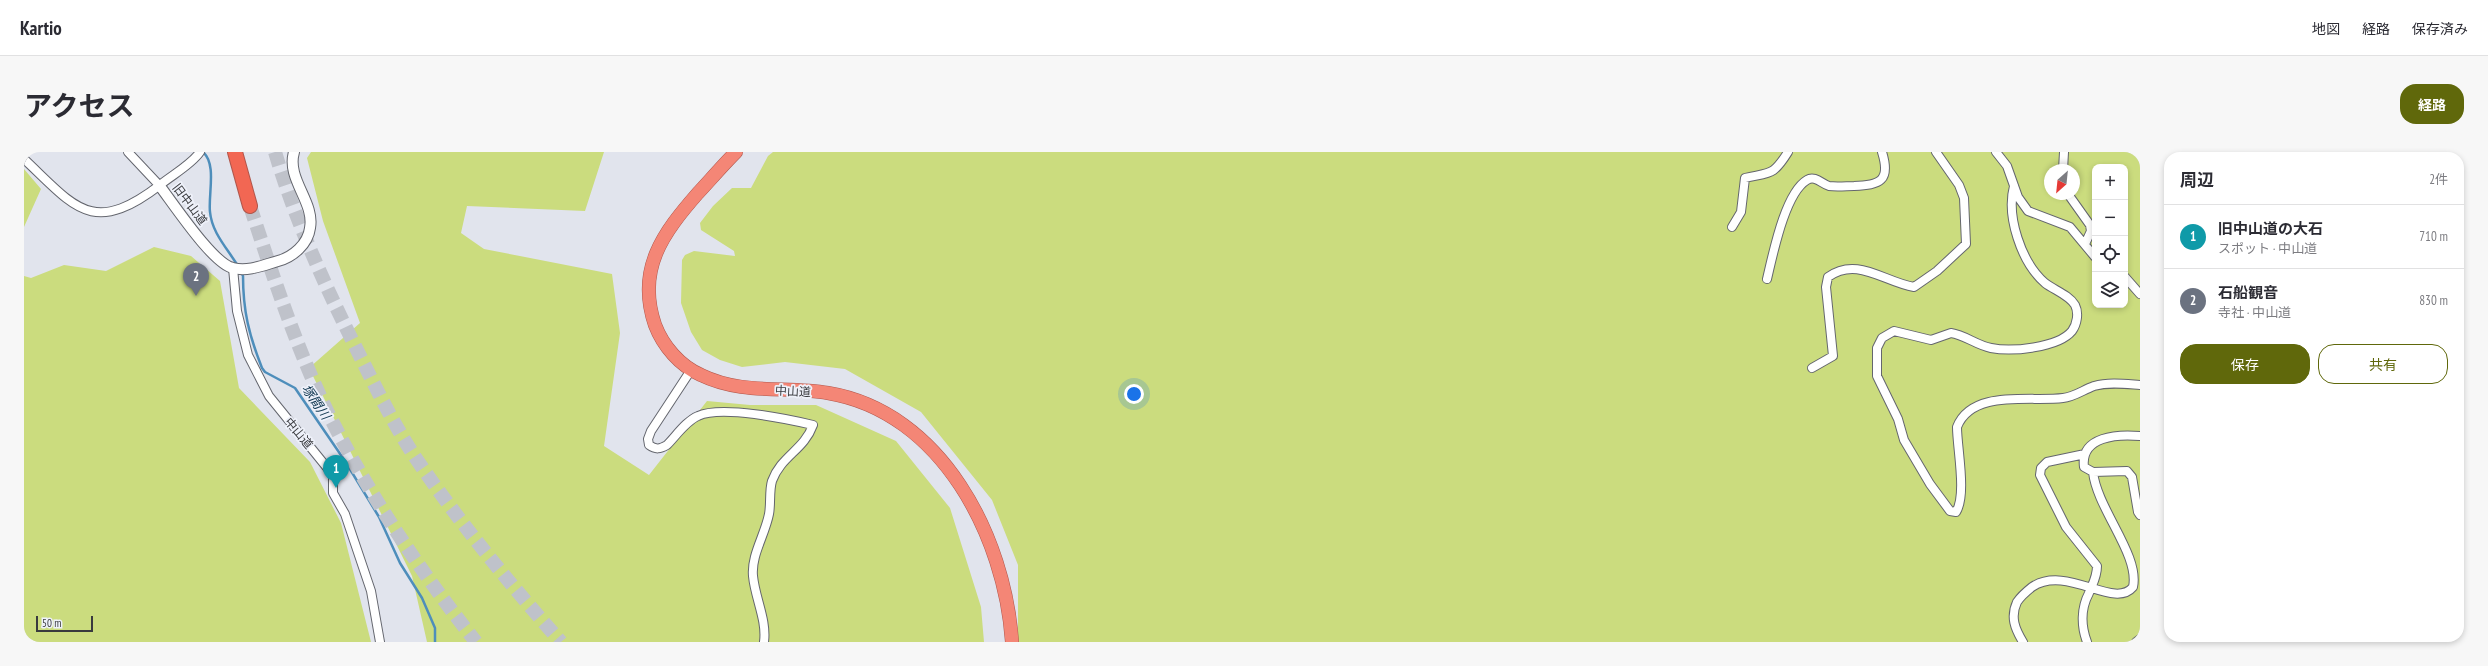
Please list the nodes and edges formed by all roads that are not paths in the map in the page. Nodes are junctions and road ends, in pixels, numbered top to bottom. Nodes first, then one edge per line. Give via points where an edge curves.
1 (128, 152) edge
2 (235, 152) edge
3 (294, 152) edge
4 (736, 152) edge
5 (1788, 152) edge
6 (1882, 152) edge
7 (1936, 152) edge
8 (1996, 152) edge
9 (2064, 152) edge
10 (199, 154) edge
11 (24, 159) edge
12 (2063, 164) edge
13 (159, 185) junction
14 (2014, 186) junction
15 (2072, 200) edge
16 (250, 206) tunnel mouth
17 (1732, 227) dead end
18 (2085, 244) junction
19 (2092, 252) edge
20 (233, 268) junction
21 (1767, 279) dead end
22 (2128, 280) edge
23 (2140, 294) edge
24 (1812, 368) dead end
25 (690, 370) junction
26 (2140, 385) edge
27 (2140, 436) edge
28 (2085, 454) junction
29 (2093, 472) junction
30 (2136, 475) edge
31 (2140, 515) edge
32 (2092, 588) junction
33 (2140, 639) edge
34 (380, 642) edge
35 (764, 642) edge
36 (1012, 642) edge
37 (2023, 642) edge
38 (2087, 642) edge
39 (2136, 642) edge

1 - 13 street, 旧中山道
2 - 16 highway
3 - 20 street via 295,177 310,218 311,228 308,235 296,252 283,260 246,269
4 - 25 highway, 中山道 via 675,219 660,243 651,267 649,303 658,332 669,350
5 - 17 street via 1771,173 1745,178 1741,212
6 - 21 street via 1886,164 1884,174 1874,185 1829,186 1816,179 1807,180 1802,184 1784,212
7 - 24 street via 1959,185 1964,198 1966,244 1937,272 1914,287 1898,285 1865,269 1846,269 1828,277 1826,288 1833,356
8 - 14 street via 2007,166
9 - 12 street
10 - 13 street
11 - 13 street via 62,197 76,206 94,212 124,208
13 - 20 street, 旧中山道 via 193,231 218,259
14 - 18 street via 2020,201 2028,211 2070,227
14 - 26 street via 2011,196 2016,236 2042,280 2074,303 2077,309 2074,327 2069,334 2053,342 2025,348 1992,348 1950,333 1931,340 1894,331 1882,338 1877,348 1876,376 1898,419 1904,440 1930,484 1950,511 1956,512 1960,495 1957,427 1961,418 1979,406 2004,400 2063,398 2102,384
15 - 18 street via 2090,225 2091,231
18 - 19 street
20 - 34 street, 中山道 via 236,311 248,355 268,396 333,475 333,493 345,514 371,591
22 - 23 street
25 - 35 street via 651,431 648,439 649,445 654,449 661,449 667,445 698,416 710,413 771,416 814,425 808,439 780,466 772,482 769,514 755,555 752,575 763,623
25 - 36 highway, 中山道 via 732,386 760,390 805,390 849,398 877,409 913,433 953,476 968,496 987,531 1002,574
27 - 28 street via 2116,434 2090,445
28 - 29 street via 2084,467
28 - 32 street via 2047,462 2041,468 2040,475 2066,527 2097,566
29 - 30 street via 2121,470
29 - 32 street via 2094,486 2124,545 2135,580 2133,587 2123,594 2112,594
30 - 31 street
32 - 37 street via 2061,579 2048,580 2028,590 2019,599 2013,614 2014,625
32 - 38 street via 2084,604 2083,618
33 - 39 street

